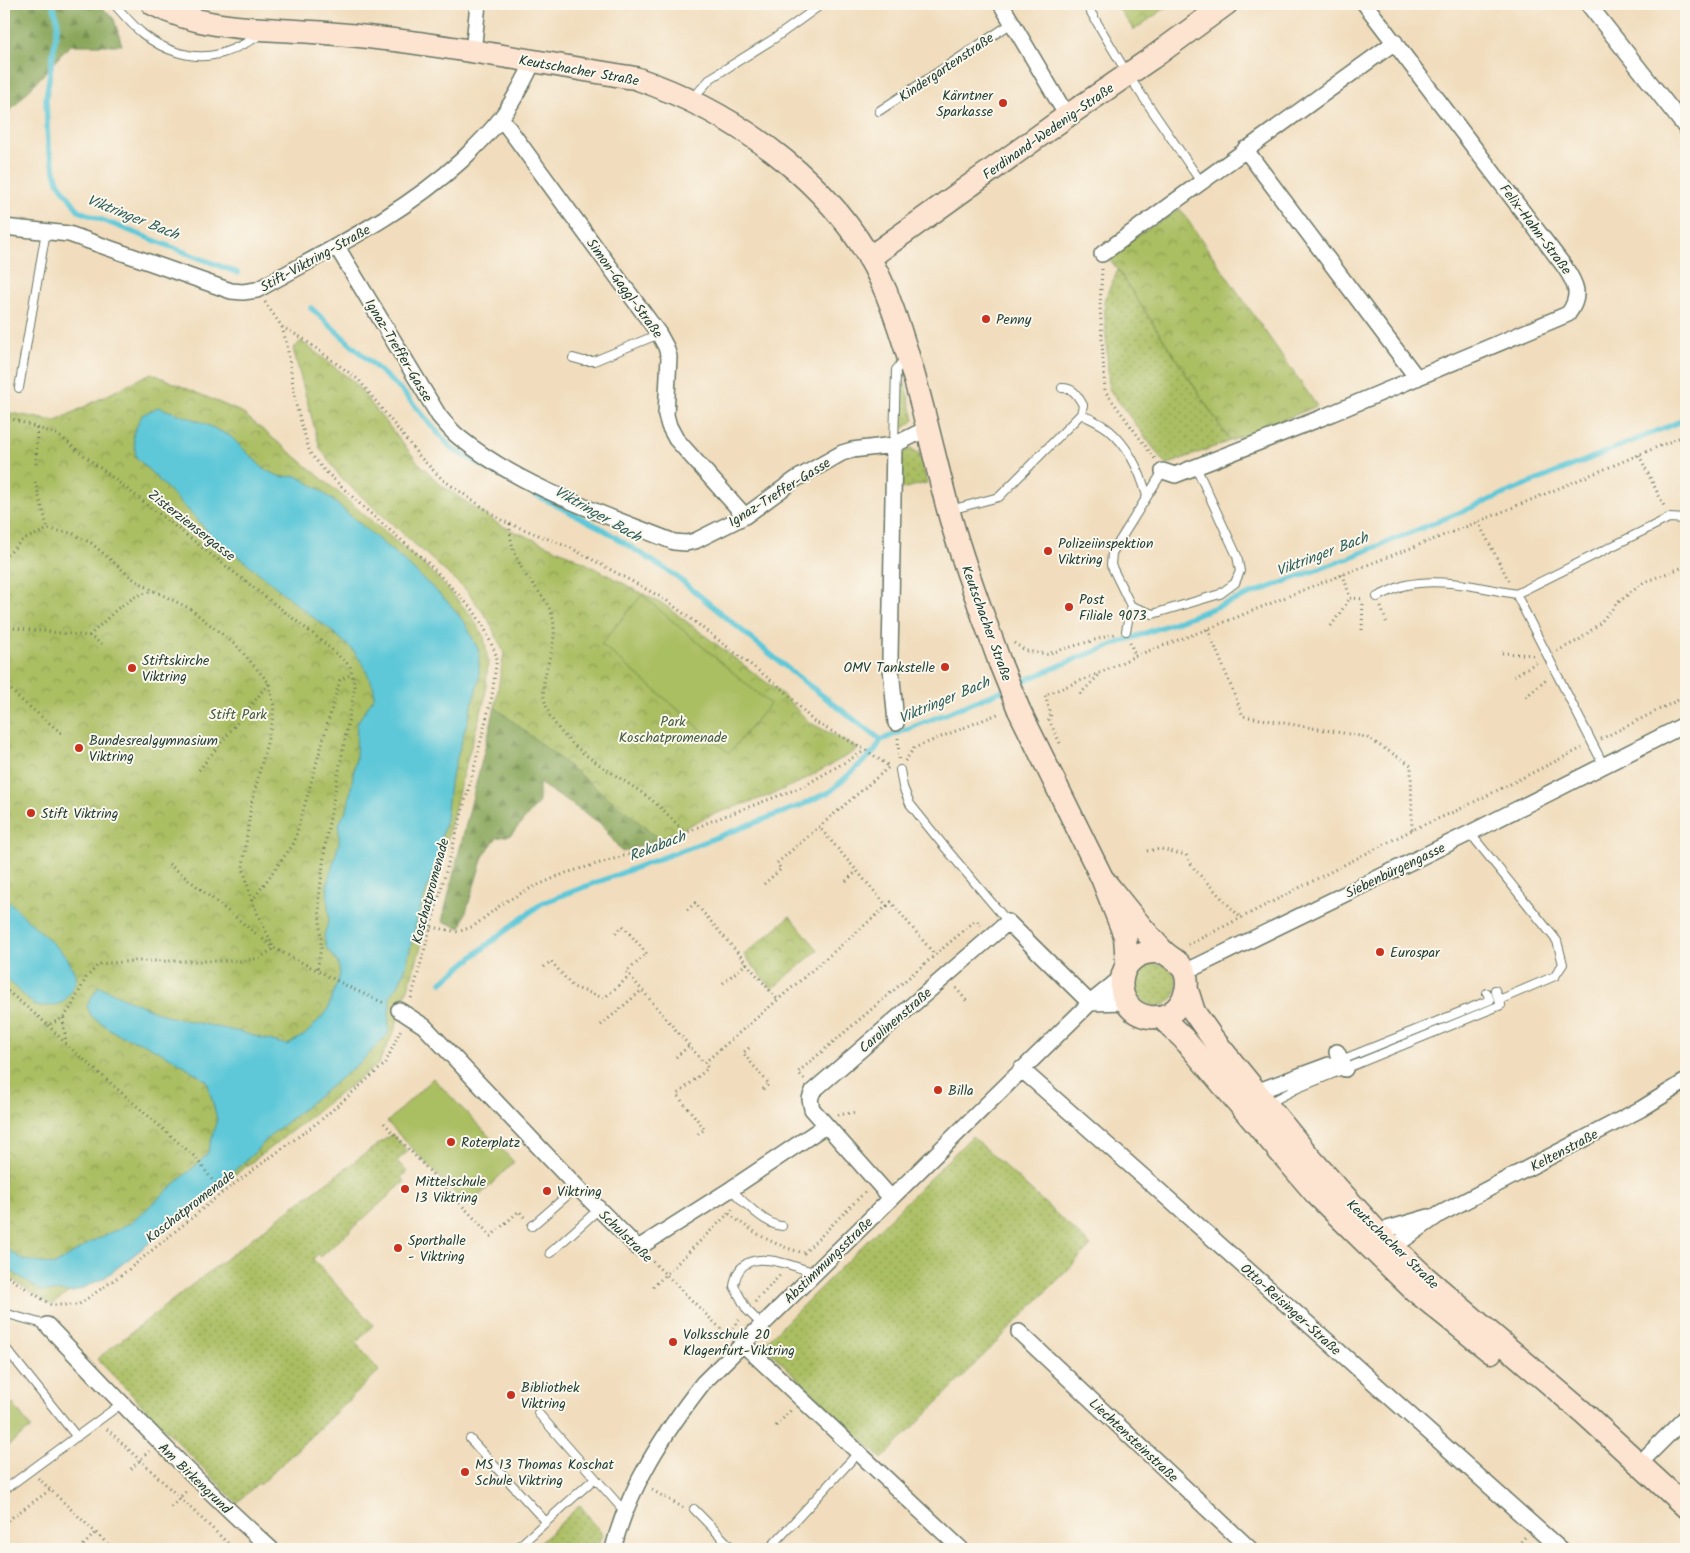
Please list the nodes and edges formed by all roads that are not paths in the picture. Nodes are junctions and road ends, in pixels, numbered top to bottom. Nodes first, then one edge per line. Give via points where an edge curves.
1 (114, 4) edge
2 (153, 4) edge
3 (478, 4) edge
4 (822, 4) edge
5 (1002, 4) edge
6 (1086, 4) edge
7 (1226, 4) edge
8 (1365, 4) edge
9 (1588, 4) edge
10 (1012, 22) junction
11 (270, 30) junction
12 (1394, 42) junction
13 (473, 52) junction
14 (533, 62) junction
15 (1128, 75) junction
16 (690, 100) junction
17 (879, 111) dead end
18 (1067, 116) junction
19 (501, 118) junction
20 (1686, 128) edge
21 (1245, 149) junction
22 (1201, 182) junction
23 (4, 227) edge
24 (46, 231) junction
25 (337, 247) junction
26 (1102, 254) road end
27 (869, 258) junction
28 (659, 334) junction
29 (908, 355) junction
30 (573, 358) dead end
31 (1417, 378) junction
32 (19, 388) dead end
33 (1062, 388) dead end
34 (1081, 414) junction
35 (928, 428) junction
36 (894, 445) junction
37 (1196, 467) junction
38 (1164, 471) joint
39 (1147, 496) junction
40 (948, 511) junction
41 (745, 516) junction
42 (1686, 520) edge
43 (1516, 594) junction
44 (1377, 597) road end
45 (1131, 606) junction
46 (1126, 631) road end
47 (896, 723) dead end
48 (1686, 724) edge
49 (1604, 766) junction
50 (900, 770) road end
51 (1470, 833) junction
52 (1102, 878) junction
53 (1008, 922) junction
54 (1165, 953) junction
55 (1124, 971) junction
56 (1186, 981) junction
57 (1499, 1000) junction
58 (1126, 1002) junction
59 (1090, 1003) junction
60 (403, 1012) road end
61 (1161, 1016) junction
62 (1338, 1062) junction
63 (1022, 1069) junction
64 (1686, 1081) edge
65 (1261, 1098) junction
66 (825, 1126) junction
67 (577, 1187) junction
68 (732, 1189) junction
69 (892, 1198) junction
70 (599, 1209) junction
71 (1440, 1214) junction
72 (532, 1226) road end
73 (782, 1226) dead end
74 (1383, 1245) junction
75 (550, 1253) dead end
76 (816, 1273) junction
77 (4, 1313) edge
78 (47, 1325) joint
79 (762, 1325) junction
80 (1019, 1332) dead end
81 (742, 1344) junction
82 (4, 1346) edge
83 (121, 1404) junction
84 (538, 1413) dead end
85 (1686, 1417) edge
86 (77, 1437) junction
87 (470, 1439) dead end
88 (859, 1452) junction
89 (1639, 1464) junction
90 (595, 1478) junction
91 (4, 1490) edge
92 (1686, 1507) edge
93 (694, 1510) road end
94 (625, 1512) junction
95 (546, 1522) junction
96 (272, 1549) edge
97 (516, 1549) edge
98 (612, 1549) edge
99 (733, 1549) edge
100 (769, 1549) edge
101 (961, 1549) edge
102 (1250, 1549) edge
103 (1560, 1549) edge

1 - 11 lane via 144,35 187,56 218,55
2 - 11 main road, Keutschacher Straße via 207,24
3 - 13 street
4 - 16 lane via 711,78
5 - 10 street
6 - 15 lane
7 - 15 main road, Ferdinand-Wedenig-Straße
8 - 12 street, Felix-Hahn-Straße
9 - 20 street
10 - 17 lane, Kindergartenstraße
10 - 18 street
11 - 13 main road, Keutschacher Straße via 411,42
12 - 21 street
12 - 31 street, Felix-Hahn-Straße via 1564,266 1574,281 1576,294 1575,304 1568,314
13 - 14 main road, Keutschacher Straße
14 - 16 main road, Keutschacher Straße via 635,78
14 - 19 street, Stift-Viktring-Straße
15 - 18 main road, Ferdinand-Wedenig-Straße
15 - 22 lane
16 - 27 main road, Keutschacher Straße via 726,119 786,162 846,224
18 - 27 main road, Ferdinand-Wedenig-Straße
19 - 25 street, Stift-Viktring-Straße via 443,177 394,213
19 - 28 street, Simon-Gaggl-Straße
21 - 22 street
21 - 31 street
22 - 26 street
23 - 24 street, Stift-Viktring-Straße
24 - 25 street, Stift-Viktring-Straße via 69,234 231,291 243,292 257,290
24 - 32 lane
25 - 41 street, Ignaz-Treffer-Gasse via 439,416 459,438 506,470 575,503 674,542 695,541
27 - 29 main road, Keutschacher Straße via 885,290
28 - 30 lane via 594,361
28 - 41 street, Simon-Gaggl-Straße via 669,357 666,415 669,426 676,439
29 - 35 main road, Keutschacher Straße
29 - 36 lane via 896,370
31 - 37 street, Felix-Hahn-Straße
33 - 34 lane via 1070,388 1076,393 1084,404
34 - 39 lane via 1108,428 1121,443 1138,469
34 - 40 lane via 999,497
35 - 36 street, Ignaz-Treffer-Gasse
35 - 40 main road, Keutschacher Straße
36 - 41 street, Ignaz-Treffer-Gasse via 842,453 796,479
36 - 47 street via 890,656
37 - 38 street, Felix-Hahn-Straße via 1175,475
37 - 45 lane via 1237,556 1240,571 1235,583 1220,594 1154,614
38 - 39 lane
39 - 45 lane via 1112,553 1111,565
40 - 52 main road, Keutschacher Straße, bridge via 1000,663 1010,711
42 - 43 lane via 1669,518
43 - 44 lane via 1436,583 1406,585
43 - 49 lane
45 - 46 lane
48 - 49 street, Siebenbürgengasse
49 - 51 street, Siebenbürgengasse
50 - 53 lane via 902,788 910,804
51 - 56 street, Siebenbürgengasse
51 - 57 lane via 1558,941 1563,964 1555,976
52 - 54 main road, Keutschacher Straße
52 - 55 main road, Keutschacher Straße via 1125,936
53 - 59 street
53 - 66 street, Carolinenstraße via 813,1091 810,1099 812,1109
54 - 55 main road via 1144,952 1135,957
54 - 56 main road, Keutschacher Straße via 1177,960
55 - 58 main road, Keutschacher Straße via 1122,990
55 - 59 street, Abstimmungsstraße
56 - 61 main road via 1184,999 1170,1013
56 - 65 main road, Keutschacher Straße via 1194,1012
57 - 62 lane via 1501,1005
57 - 62 lane via 1491,991 1490,1000
58 - 59 street
58 - 61 main road via 1136,1012
59 - 63 street, Abstimmungsstraße
60 - 67 street, Schulstraße via 424,1026
61 - 74 main road, Keutschacher Straße via 1316,1194
62 - 65 street
63 - 69 street, Abstimmungsstraße
63 - 103 street, Otto-Reisinger-Straße
64 - 71 street, Keltenstraße via 1642,1109
65 - 74 main road, Keutschacher Straße
66 - 68 street
66 - 69 street
67 - 70 street, Schulstraße
67 - 72 lane
68 - 70 street, Schulstraße via 638,1248
68 - 73 lane via 742,1201 775,1226
69 - 76 street, Abstimmungsstraße
70 - 75 lane
71 - 74 street, Keltenstraße
71 - 74 street, Keltenstraße
74 - 89 main road, Keutschacher Straße via 1414,1290 1539,1391
76 - 79 street, Abstimmungsstraße
76 - 79 lane via 756,1259 739,1268 734,1286 747,1310
77 - 78 lane
78 - 83 street, Am Birkengrund
79 - 81 street, Abstimmungsstraße
80 - 102 street, Liechtensteinstraße
81 - 88 street
81 - 94 street, Abstimmungsstraße via 703,1383 679,1414
82 - 86 lane
83 - 86 lane
83 - 96 street, Am Birkengrund
84 - 90 lane
85 - 89 street
86 - 91 lane
87 - 95 lane
88 - 100 lane
88 - 101 street
89 - 92 main road, Keutschacher Straße
90 - 94 lane
90 - 95 lane
93 - 99 lane
94 - 98 street, Abstimmungsstraße
95 - 97 lane

